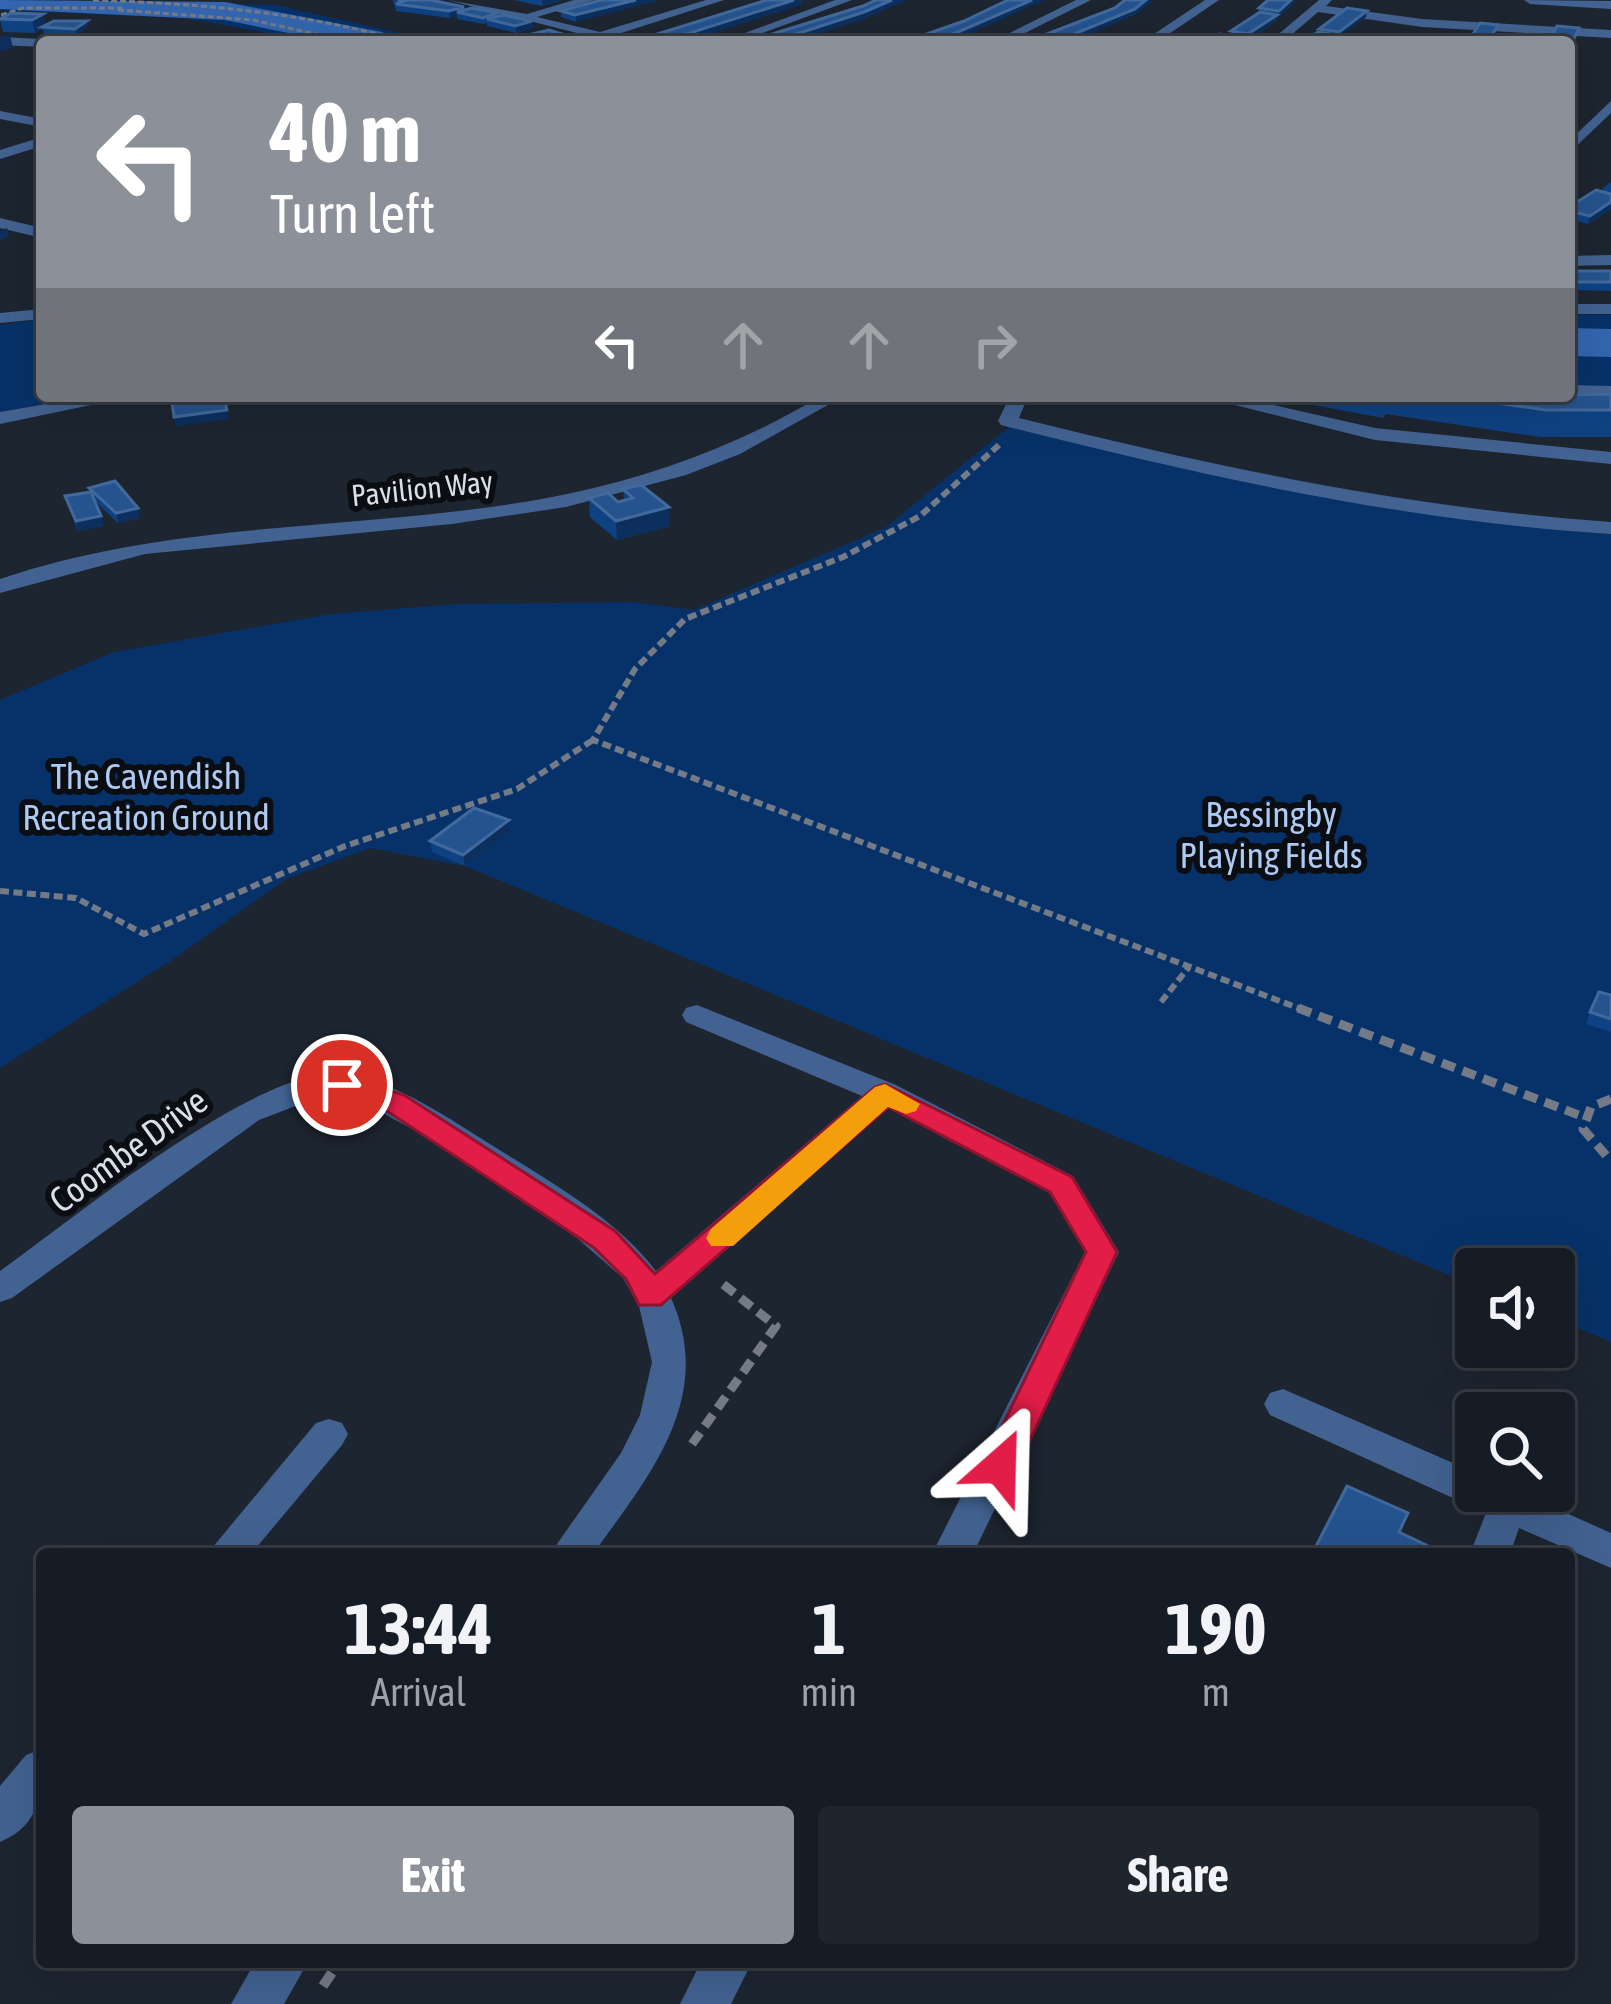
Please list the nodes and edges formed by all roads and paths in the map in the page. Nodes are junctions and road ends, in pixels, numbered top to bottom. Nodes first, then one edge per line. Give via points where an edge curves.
1 (93, 0) edge
2 (454, 0) edge
3 (588, 0) edge
4 (718, 0) edge
5 (847, 0) edge
6 (1085, 0) edge
7 (1213, 0) edge
8 (1530, 0) edge
9 (134, 2) edge
10 (1323, 4) edge
11 (1611, 5) edge
12 (119, 10) junction
13 (527, 15) junction
14 (0, 16) edge
15 (1422, 23) junction
16 (1611, 34) edge
17 (603, 35) junction
18 (324, 36) edge
19 (381, 36) edge
20 (606, 36) edge
21 (743, 36) edge
22 (1010, 36) edge
23 (1157, 36) edge
24 (1283, 36) edge
25 (1408, 36) edge
26 (1524, 36) edge
27 (0, 41) edge
28 (36, 43) edge
29 (1611, 105) edge
30 (0, 115) edge
31 (36, 122) edge
32 (1575, 142) edge
33 (36, 143) edge
34 (0, 155) edge
35 (0, 223) edge
36 (36, 232) edge
37 (1611, 239) edge
38 (1607, 260) edge
39 (1575, 261) edge
40 (1611, 309) edge
41 (1575, 310) edge
42 (36, 315) edge
43 (0, 318) edge
44 (1575, 391) edge
45 (1611, 392) edge
46 (91, 402) edge
47 (826, 402) edge
48 (1016, 402) edge
49 (1234, 402) edge
50 (0, 418) edge
51 (1008, 421) junction
52 (1611, 458) edge
53 (1611, 528) edge
54 (0, 586) edge
55 (593, 740) junction
56 (0, 891) edge
57 (1189, 967) junction
58 (1161, 1002) dead end
59 (697, 1015) dead end
60 (885, 1094) junction
61 (1611, 1099) edge
62 (1584, 1117) junction
63 (1611, 1161) edge
64 (691, 1263) junction
65 (0, 1289) edge
66 (650, 1296) junction
67 (1283, 1404) dead end
68 (329, 1434) dead end
69 (688, 1450) dead end
70 (1455, 1482) edge
71 (1488, 1512) edge
72 (1523, 1512) edge
73 (232, 1548) edge
74 (574, 1548) edge
75 (955, 1548) edge
76 (1490, 1548) edge
77 (1611, 1551) edge
78 (36, 1777) edge
79 (0, 1820) edge
80 (280, 1968) edge
81 (725, 1968) edge
82 (255, 2004) edge
83 (704, 2004) edge

1 - 9 path
2 - 13 street
3 - 13 street
4 - 17 street
5 - 21 street
6 - 22 street
7 - 23 street
8 - 11 street
8 - 26 street
9 - 12 path
9 - 19 path via 254,8
10 - 15 street
10 - 24 street
12 - 14 path via 23,8
12 - 18 path via 253,20
13 - 17 street
15 - 25 street
15 - 26 street
16 - 26 street
17 - 20 street
27 - 28 street
29 - 32 street
30 - 31 street
33 - 34 street
35 - 36 street
37 - 38 street via 1594,254
38 - 39 street
40 - 41 street
42 - 43 street
44 - 45 street
46 - 50 street
47 - 54 street, Pavilion Way via 715,460 568,499 418,521 213,535 116,550
48 - 51 street
49 - 52 street via 1375,434
51 - 53 street via 1413,512
51 - 55 path via 1013,431 920,516 843,557 685,619 635,669
55 - 56 path via 542,780 377,834 144,934 104,905
55 - 57 path
57 - 58 path
57 - 62 path
59 - 60 street
60 - 64 street
60 - 75 street via 1061,1184 1102,1252
61 - 62 path
62 - 63 path via 1589,1142
64 - 66 street
64 - 69 path via 776,1326
65 - 66 street, Coombe Drive via 248,1112 308,1088 342,1085 394,1102 604,1239
66 - 74 street via 670,1361 661,1408 642,1452
67 - 70 street
68 - 73 street
71 - 76 street
72 - 77 street
78 - 79 street
80 - 82 street
81 - 83 street

